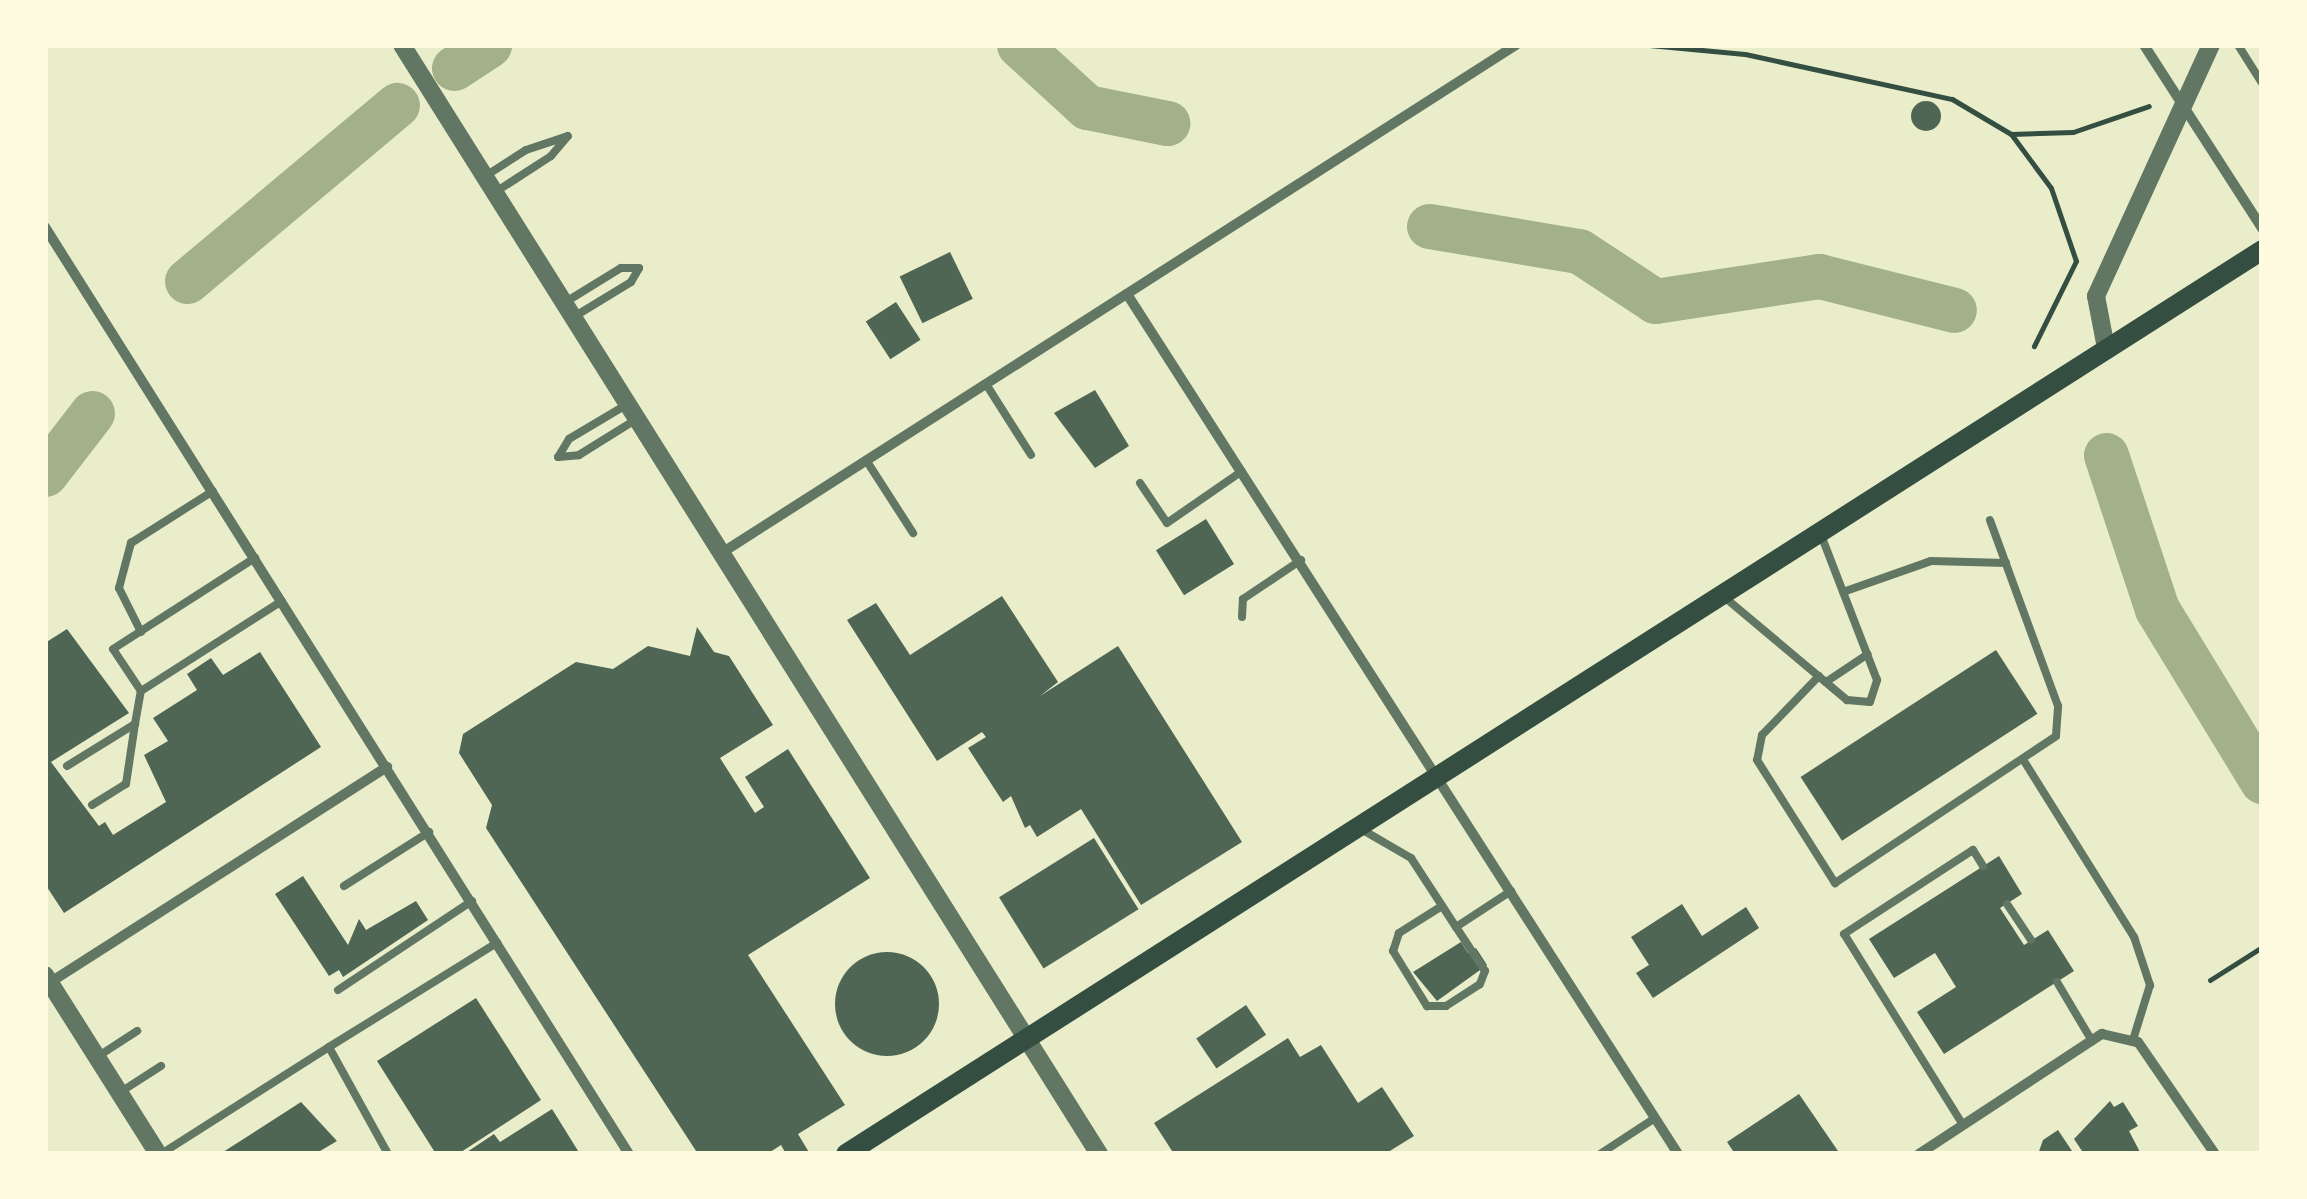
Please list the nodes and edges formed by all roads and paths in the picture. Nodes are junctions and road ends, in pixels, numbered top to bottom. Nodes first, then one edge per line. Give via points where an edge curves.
1 (402, 45) edge
2 (1516, 45) edge
3 (1650, 45) edge
4 (2144, 45) edge
5 (2211, 45) edge
6 (2238, 45) edge
7 (2262, 62) edge
8 (2256, 74) junction
9 (2262, 83) edge
10 (2182, 105) junction
11 (2149, 106) dead end
12 (2011, 134) junction
13 (484, 176) junction
14 (494, 193) junction
15 (45, 227) edge
16 (2262, 228) edge
17 (2262, 250) edge
18 (1127, 294) junction
19 (567, 311) junction
20 (2034, 346) dead end
21 (2106, 348) junction
22 (986, 384) junction
23 (631, 413) junction
24 (1031, 455) dead end
25 (866, 460) junction
26 (1242, 471) junction
27 (1140, 484) dead end
28 (212, 492) junction
29 (1990, 520) dead end
30 (1820, 531) junction
31 (913, 533) dead end
32 (719, 554) junction
33 (255, 558) junction
34 (1300, 560) junction
35 (2006, 563) junction
36 (1843, 592) junction
37 (1720, 594) junction
38 (282, 601) junction
39 (1242, 617) dead end
40 (140, 632) junction
41 (1868, 654) junction
42 (1822, 679) junction
43 (141, 691) junction
44 (134, 724) junction
45 (2024, 761) junction
46 (67, 766) dead end
47 (388, 766) junction
48 (1440, 774) junction
49 (92, 805) dead end
50 (1358, 826) junction
51 (429, 832) junction
52 (1983, 866) dead end
53 (344, 886) dead end
54 (1512, 890) junction
55 (472, 901) junction
56 (2007, 904) dead end
57 (1442, 906) junction
58 (1456, 928) junction
59 (2031, 940) dead end
60 (498, 942) junction
61 (2262, 947) edge
62 (2210, 980) dead end
63 (47, 981) edge
64 (2058, 982) dead end
65 (338, 990) dead end
66 (137, 1030) dead end
67 (1025, 1038) junction
68 (2133, 1040) junction
69 (2092, 1041) junction
70 (329, 1047) junction
71 (97, 1057) junction
72 (161, 1066) dead end
73 (119, 1093) junction
74 (1656, 1118) junction
75 (1963, 1125) junction
76 (159, 1154) edge
77 (388, 1154) edge
78 (629, 1154) edge
79 (846, 1154) edge
80 (1099, 1154) edge
81 (1600, 1154) edge
82 (1678, 1154) edge
83 (1919, 1154) edge
84 (2215, 1154) edge

1 - 13 street
2 - 18 street
3 - 12 path via 1745,54 1952,99
4 - 10 street
5 - 10 street
6 - 8 lane
7 - 8 lane
8 - 9 lane
10 - 16 street
10 - 21 street via 2096,296
11 - 12 path via 2073,132
12 - 20 path via 2051,188 2076,260
13 - 14 street
13 - 14 lane via 526,150 568,136 551,156
14 - 19 street
15 - 28 street
17 - 21 main road
18 - 22 street
18 - 26 street
19 - 19 lane via 631,282 639,268 621,268
19 - 23 street
21 - 30 main road
22 - 24 lane
22 - 25 street
23 - 23 lane via 569,439 558,457 578,455
23 - 32 street
25 - 31 lane
25 - 32 street
26 - 27 lane via 1167,523
26 - 34 street
28 - 33 street
28 - 40 lane via 132,543 119,588
29 - 35 lane
30 - 36 lane
30 - 37 main road
32 - 67 street
33 - 38 street
33 - 40 lane
34 - 39 lane via 1242,599
34 - 48 street
35 - 36 lane via 1931,561
35 - 45 lane via 2060,717 2056,736
36 - 41 lane
37 - 42 lane
37 - 48 main road
38 - 43 lane
38 - 47 street
40 - 43 lane via 114,649
41 - 42 lane
41 - 42 lane via 1877,680 1870,702 1852,704
42 - 45 lane via 1762,735 1757,760 1835,883
43 - 44 lane
44 - 46 lane
44 - 49 lane via 126,784
45 - 68 lane via 2134,936 2150,985
47 - 51 street
47 - 63 street
48 - 50 main road
48 - 54 street
50 - 57 lane via 1410,858
50 - 67 main road
51 - 53 lane
51 - 55 street
52 - 75 lane via 1973,850 1844,934
54 - 58 lane
54 - 74 street
55 - 60 street
55 - 65 lane
56 - 59 lane
57 - 58 lane
57 - 58 lane via 1398,933 1393,950 1428,1006 1446,1006 1480,984 1486,972
60 - 70 lane
60 - 78 street
61 - 62 path
63 - 71 street
64 - 69 lane
66 - 71 lane
67 - 79 main road
67 - 80 street
68 - 69 street via 2102,1034
68 - 84 street via 2157,1064
69 - 75 street
70 - 76 lane
70 - 77 lane
71 - 73 street
72 - 73 lane
73 - 76 street
74 - 81 lane
74 - 82 street
75 - 83 street

